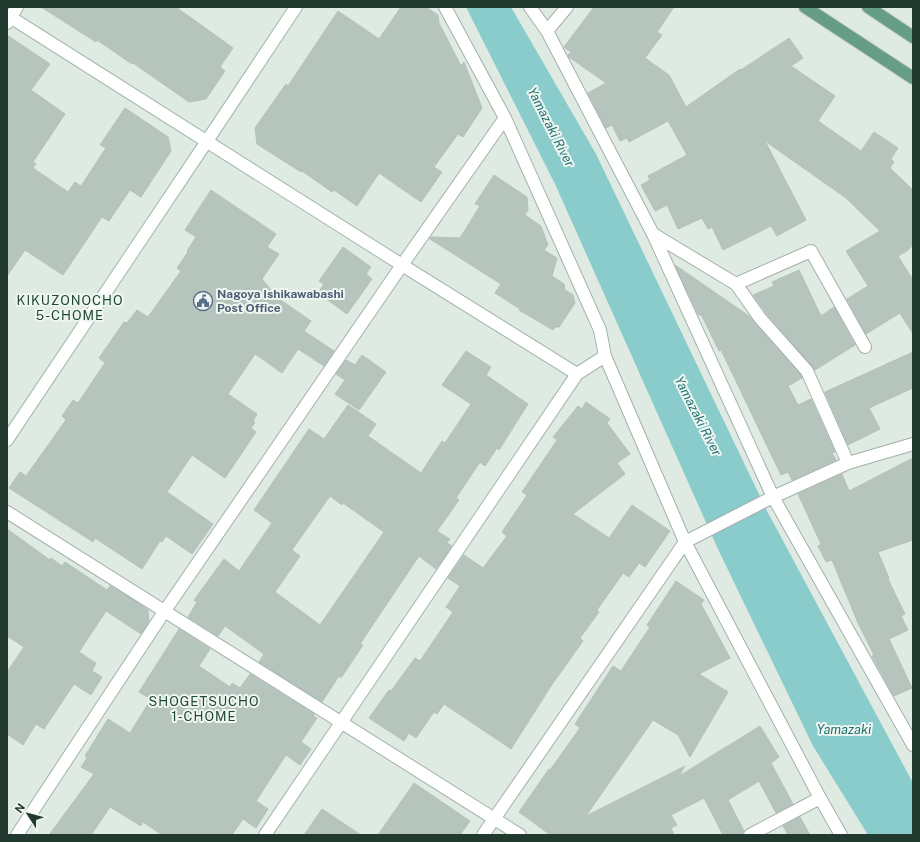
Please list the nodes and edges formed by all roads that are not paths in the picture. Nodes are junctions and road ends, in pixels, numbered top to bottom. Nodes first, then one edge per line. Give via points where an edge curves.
1 (296, 7) edge
2 (446, 7) edge
3 (530, 7) edge
4 (567, 7) edge
5 (806, 7) edge
6 (868, 7) edge
7 (10, 15) edge
8 (547, 30) junction
9 (913, 37) edge
10 (913, 78) edge
11 (505, 118) junction
12 (208, 141) junction
13 (653, 234) junction
14 (402, 265) junction
15 (736, 284) junction
16 (865, 347) dead end
17 (605, 356) junction
18 (578, 374) junction
19 (7, 440) edge
20 (913, 444) edge
21 (848, 463) junction
22 (770, 499) junction
23 (7, 512) edge
24 (685, 542) junction
25 (164, 612) junction
26 (340, 723) junction
27 (913, 745) edge
28 (820, 798) junction
29 (494, 818) junction
30 (17, 835) edge
31 (265, 835) edge
32 (483, 835) edge
33 (520, 835) edge
34 (750, 835) edge
35 (842, 835) edge

1 - 12 street
2 - 11 street
3 - 8 street
4 - 8 street
5 - 10 main road
6 - 9 main road
7 - 12 street
8 - 13 street
11 - 14 street
11 - 17 street via 600,330
12 - 14 street
12 - 19 street
13 - 15 street
13 - 22 street
14 - 18 street
14 - 25 street
15 - 16 street via 810,251
15 - 21 street via 760,318 807,371
17 - 18 street
17 - 24 street
18 - 26 street
20 - 21 street
21 - 22 street
22 - 24 street
22 - 27 street
23 - 25 street
24 - 28 street
24 - 29 street
25 - 26 street
25 - 30 street
26 - 29 street
26 - 31 street
28 - 34 street
28 - 35 street
29 - 32 street
29 - 33 street

